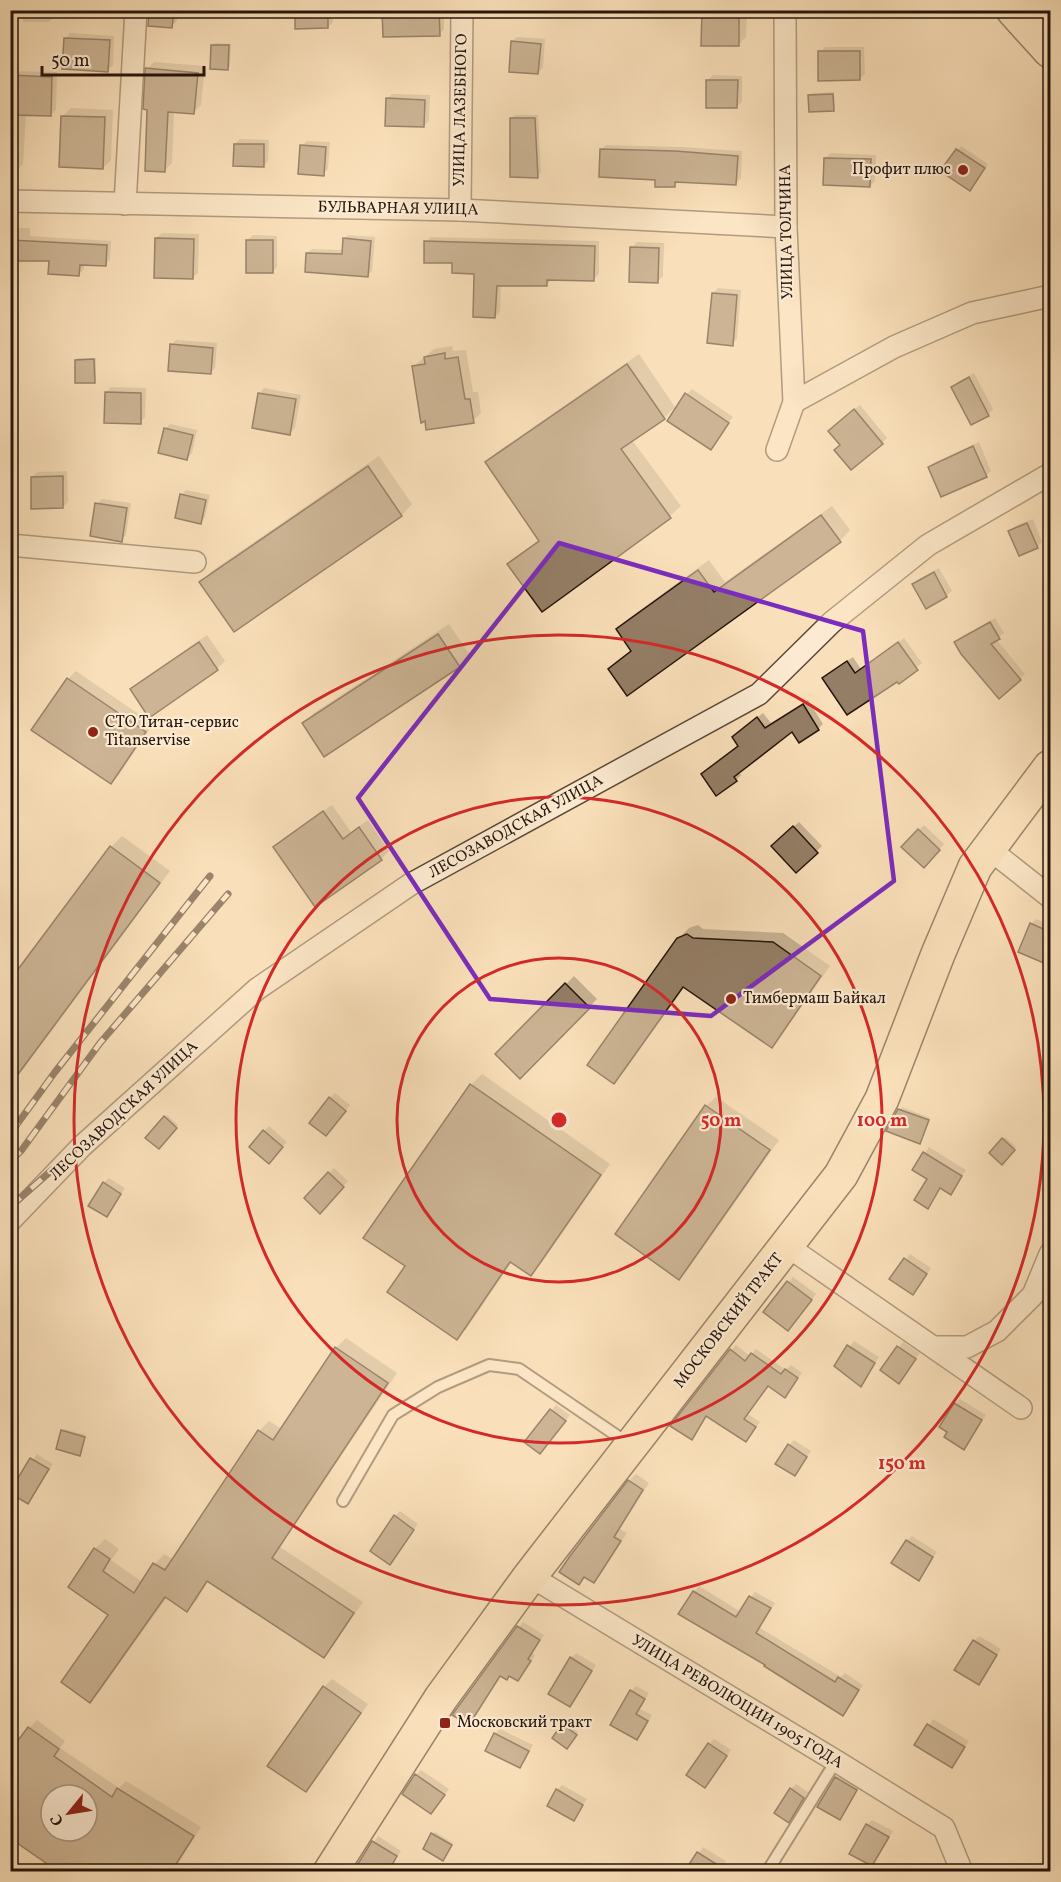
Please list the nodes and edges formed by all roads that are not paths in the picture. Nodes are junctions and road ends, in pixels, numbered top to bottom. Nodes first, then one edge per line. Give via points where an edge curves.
1 (136, 10) edge
2 (462, 10) edge
3 (785, 10) edge
4 (1013, 10) edge
5 (1050, 51) edge
6 (10, 201) edge
7 (125, 204) junction
8 (460, 210) junction
9 (786, 227) junction
10 (1050, 296) edge
11 (794, 402) junction
12 (777, 450) dead end
13 (1050, 474) edge
14 (10, 545) edge
15 (195, 562) dead end
16 (1050, 767) edge
17 (988, 848) junction
18 (1050, 897) edge
19 (10, 1221) edge
20 (787, 1246) junction
21 (1050, 1254) edge
22 (933, 1347) junction
23 (1022, 1408) dead end
24 (632, 1446) junction
25 (344, 1501) dead end
26 (530, 1576) junction
27 (836, 1761) junction
28 (330, 1872) edge
29 (767, 1872) edge
30 (962, 1872) edge

1 - 7 street
2 - 8 street, УЛИЦА ЛАЗЕБНОГО
3 - 9 street, УЛИЦА ТОЛЧИНА
4 - 5 main road
6 - 7 street, БУЛЬВАРНАЯ УЛИЦА
7 - 8 street, БУЛЬВАРНАЯ УЛИЦА
8 - 9 street, БУЛЬВАРНАЯ УЛИЦА
9 - 11 street, УЛИЦА ТОЛЧИНА
10 - 11 street via 972,313 894,347
11 - 12 street, УЛИЦА ТОЛЧИНА
13 - 19 street, ЛЕСОЗАВОДСКАЯ УЛИЦА via 928,545 832,622 759,694 411,885 257,989 82,1146
14 - 15 street
16 - 17 main road, МОСКОВСКИЙ ТРАКТ
17 - 18 street
17 - 20 main road, МОСКОВСКИЙ ТРАКТ via 975,867 938,954 882,1099 841,1175
20 - 22 street
20 - 24 main road, МОСКОВСКИЙ ТРАКТ
21 - 22 street via 1033,1295 998,1331 967,1347
22 - 23 street
24 - 25 lane via 519,1369 489,1365 438,1387 393,1415
24 - 26 main road, МОСКОВСКИЙ ТРАКТ
26 - 27 street, УЛИЦА РЕВОЛЮЦИИ 1905 ГОДА
26 - 28 main road, МОСКОВСКИЙ ТРАКТ via 441,1698
27 - 29 lane
27 - 30 street, УЛИЦА РЕВОЛЮЦИИ 1905 ГОДА via 944,1828

